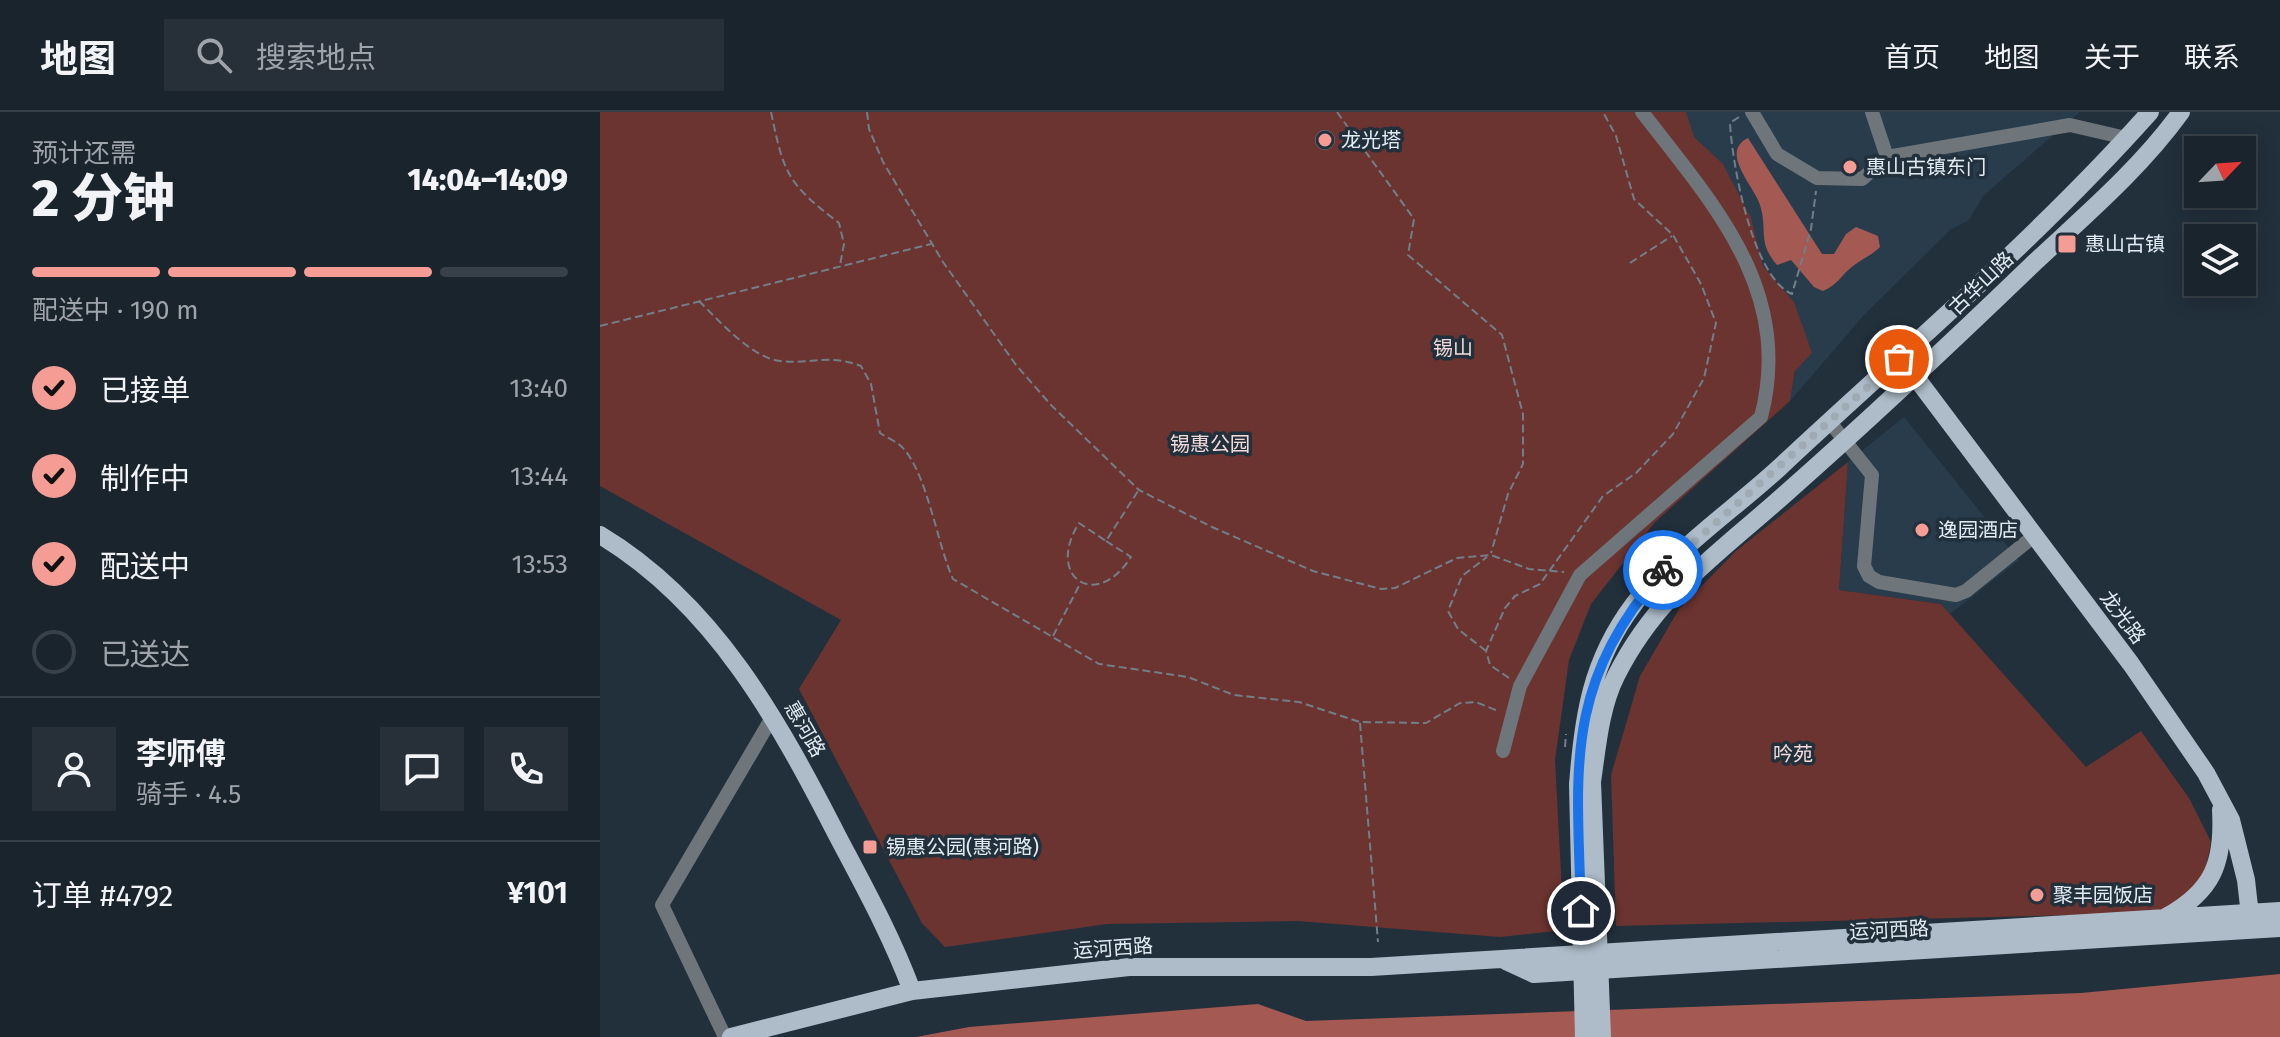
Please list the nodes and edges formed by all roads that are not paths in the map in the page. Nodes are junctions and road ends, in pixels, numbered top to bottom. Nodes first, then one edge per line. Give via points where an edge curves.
1 (1642, 112) edge
2 (1750, 112) edge
3 (1872, 112) edge
4 (2150, 112) edge
5 (2181, 112) edge
6 (2126, 138) junction
7 (1887, 157) junction
8 (1899, 359) junction
9 (1916, 375) junction
10 (1829, 421) junction
11 (1846, 439) junction
12 (600, 535) edge
13 (2034, 536) junction
14 (773, 716) junction
15 (1503, 751) dead end
16 (1585, 784) junction
17 (2220, 799) junction
18 (2280, 911) edge
19 (2162, 919) junction
20 (2251, 922) junction
21 (2280, 928) edge
22 (1504, 960) junction
23 (912, 991) junction
24 (725, 1037) edge
25 (731, 1037) edge
26 (1584, 1037) edge
27 (1602, 1037) edge

1 - 15 street via 1686,165 1739,246 1767,325 1771,379 1761,417 1580,575 1520,686
2 - 7 street via 1777,154 1817,178 1862,179
3 - 7 street
4 - 6 main road, 古华山路
5 - 9 main road, 古华山路 via 2078,221
6 - 7 street via 2070,125
6 - 8 main road, 古华山路
8 - 9 main road, 龙光路
8 - 10 main road, 古华山路
9 - 11 main road, 古华山路
9 - 13 main road, 龙光路
10 - 11 street
10 - 16 main road, 古华山路 via 1675,555 1633,605 1602,659 1583,717
11 - 13 street via 1872,475 1864,566 1879,582 1956,595
11 - 16 main road, 古华山路 via 1693,571 1653,618 1615,677
12 - 14 main road, 惠河路 via 680,596 739,663
13 - 17 main road, 龙光路 via 2131,664
14 - 23 main road, 惠河路 via 897,949
14 - 24 street via 662,905
16 - 26 main road, bridge
16 - 27 main road, bridge
17 - 19 main road via 2220,855 2210,880 2196,900
17 - 20 main road, 龙光路 via 2231,820
18 - 20 main road, 运河西路
19 - 20 main road, 运河西路
19 - 22 main road, 运河西路
20 - 21 main road, 运河西路
20 - 22 main road, 运河西路 via 1534,974
22 - 23 main road, 运河西路 via 1371,967 1129,967
23 - 25 main road, 运河西路

